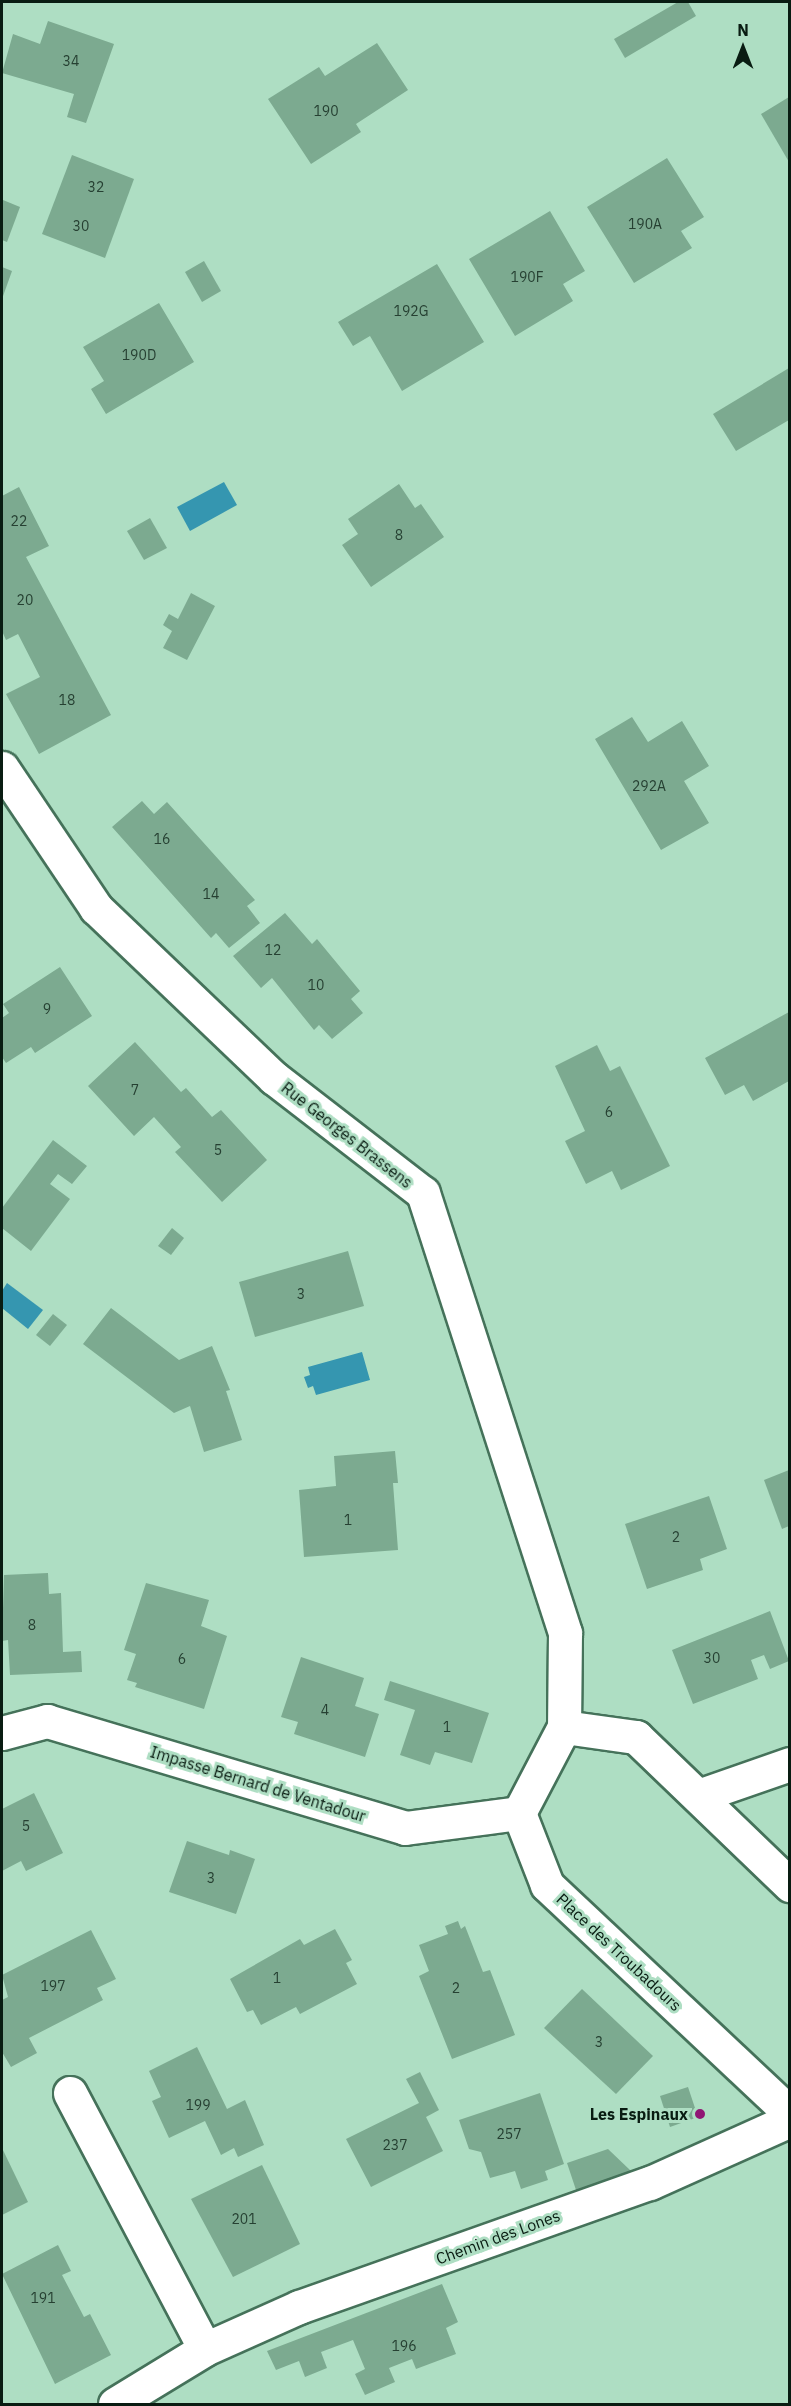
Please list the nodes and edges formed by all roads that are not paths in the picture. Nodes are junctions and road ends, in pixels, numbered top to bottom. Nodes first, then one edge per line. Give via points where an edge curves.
1 (2, 768) edge
2 (564, 1727) junction
3 (2, 1733) edge
4 (789, 1764) edge
5 (698, 1796) junction
6 (519, 1813) junction
7 (789, 1885) edge
8 (70, 2093) dead end
9 (789, 2113) edge
10 (789, 2120) edge
11 (205, 2349) junction
12 (115, 2404) edge

1 - 2 street, Rue Georges Brassens via 96,908 274,1078 423,1193 565,1634
2 - 5 street via 636,1737
2 - 6 street
3 - 6 street, Impasse Bernard de Ventadour via 47,1721 405,1828
4 - 5 street
5 - 7 street
6 - 9 street, Place des Troubadours via 547,1884
8 - 11 street
10 - 11 street, Chemin des Lones via 650,2183 298,2307
11 - 12 street, Chemin des Lones

